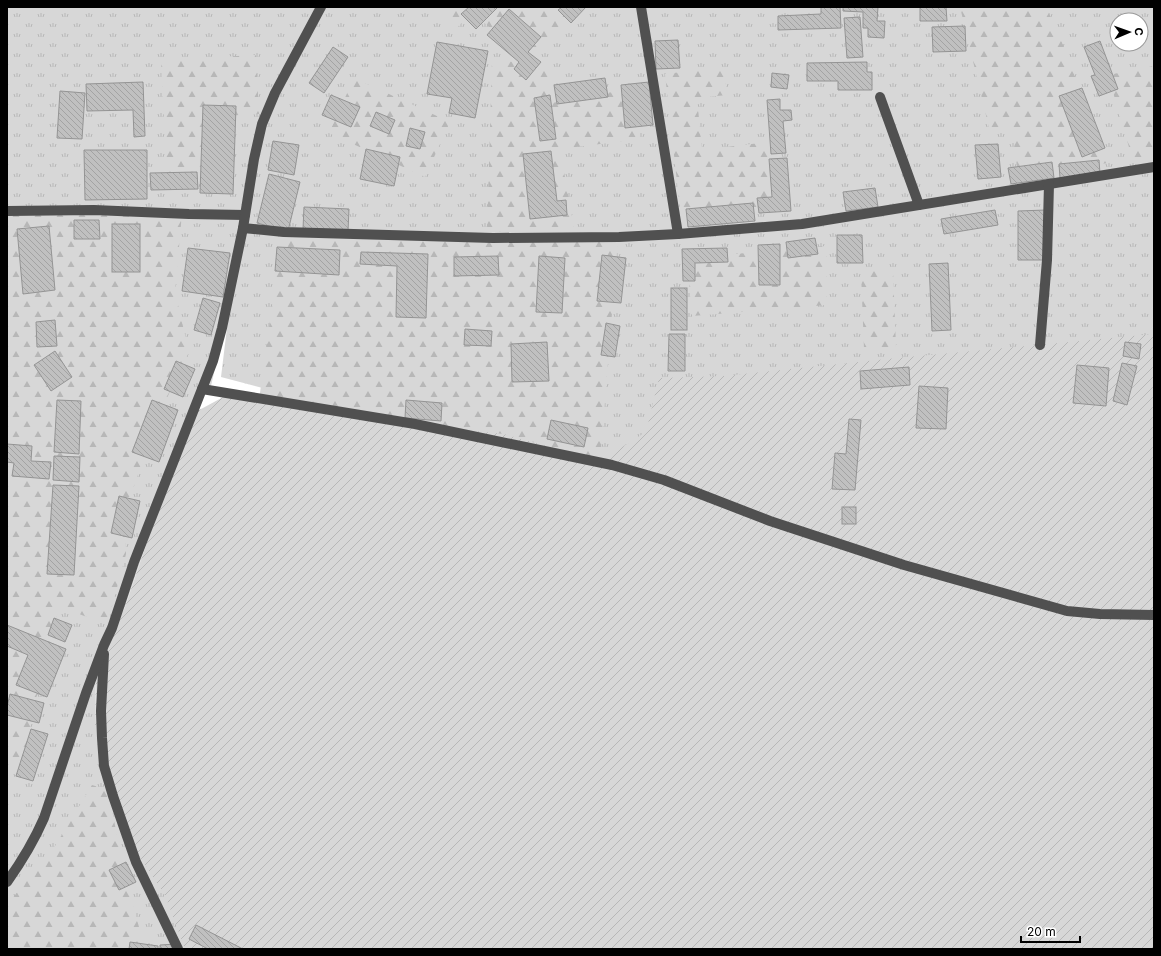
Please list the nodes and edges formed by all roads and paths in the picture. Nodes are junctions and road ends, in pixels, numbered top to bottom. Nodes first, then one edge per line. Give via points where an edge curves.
1 (320, 7) edge
2 (641, 7) edge
3 (880, 98) dead end
4 (1154, 167) edge
5 (1049, 184) junction
6 (919, 205) junction
7 (7, 211) edge
8 (245, 215) junction
9 (243, 228) junction
10 (678, 234) junction
11 (1040, 345) dead end
12 (202, 389) junction
13 (1154, 615) edge
14 (104, 645) junction
15 (7, 882) edge
16 (178, 949) edge

1 - 8 street via 262,124
2 - 10 street
3 - 6 street
4 - 5 street
5 - 6 street
5 - 11 street via 1047,260
6 - 10 street via 802,224
7 - 8 street via 94,210
8 - 9 street
9 - 10 street via 284,232 493,238
9 - 12 street via 222,328
12 - 13 street via 415,424 612,465 664,480 770,521 896,562 1067,611
12 - 14 street
14 - 15 street via 44,818 22,861
14 - 16 street via 101,711 104,766 136,862

